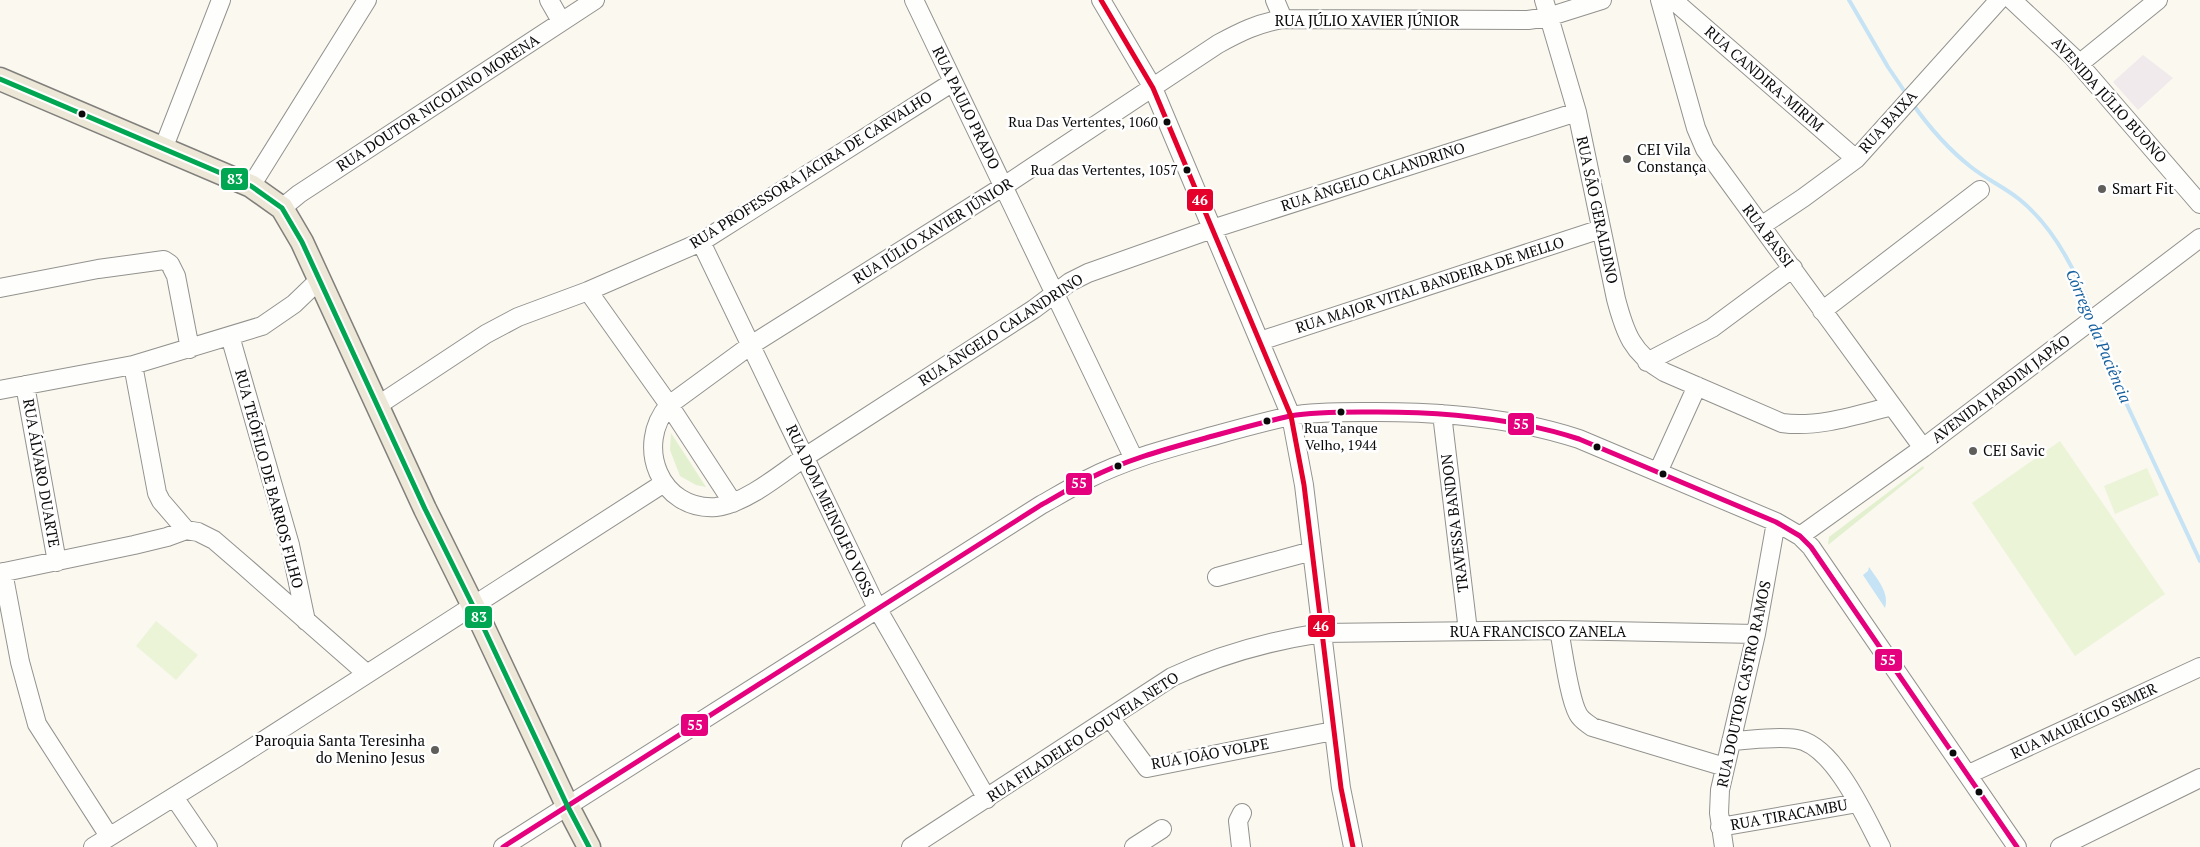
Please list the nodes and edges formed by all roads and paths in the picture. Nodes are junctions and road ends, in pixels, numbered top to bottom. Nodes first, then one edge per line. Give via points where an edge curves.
1 (221, 0) edge
2 (367, 0) edge
3 (549, 0) edge
4 (595, 0) edge
5 (914, 0) edge
6 (1100, 0) edge
7 (1275, 0) edge
8 (1602, 0) edge
9 (1660, 0) edge
10 (1673, 0) edge
11 (2000, 0) edge
12 (2012, 0) edge
13 (2158, 0) edge
14 (1546, 8) edge
15 (1283, 19) junction
16 (561, 22) junction
17 (2079, 64) junction
18 (0, 79) edge
19 (953, 82) junction
20 (1153, 88) junction
21 (1577, 112) junction
22 (163, 149) junction
23 (1856, 158) junction
24 (252, 186) junction
25 (1004, 186) junction
26 (1980, 190) dead end
27 (2200, 204) edge
28 (282, 208) junction
29 (1761, 226) junction
30 (1212, 229) junction
31 (1601, 229) junction
32 (2200, 238) edge
33 (701, 242) junction
34 (1793, 268) junction
35 (320, 279) junction
36 (0, 288) edge
37 (588, 290) junction
38 (1055, 294) junction
39 (1822, 311) junction
40 (230, 336) junction
41 (1260, 341) junction
42 (751, 346) junction
43 (190, 349) junction
44 (1647, 362) junction
45 (133, 365) junction
46 (26, 385) junction
47 (1697, 386) junction
48 (0, 390) edge
49 (669, 405) junction
50 (377, 406) junction
51 (1892, 406) junction
52 (1442, 414) junction
53 (1291, 416) junction
54 (1923, 448) junction
55 (805, 457) junction
56 (1134, 459) junction
57 (1658, 472) junction
58 (664, 483) junction
59 (733, 503) junction
60 (1776, 522) junction
61 (186, 530) junction
62 (1800, 536) junction
63 (1312, 550) junction
64 (57, 562) junction
65 (1, 573) edge
66 (1217, 577) dead end
67 (473, 606) junction
68 (878, 610) junction
69 (306, 621) junction
70 (1559, 630) junction
71 (1468, 631) junction
72 (1321, 633) junction
73 (1756, 634) junction
74 (2200, 667) edge
75 (366, 673) junction
76 (1110, 718) junction
77 (1333, 731) junction
78 (1731, 741) junction
79 (1725, 766) junction
80 (1969, 774) junction
81 (2200, 778) edge
82 (174, 797) junction
83 (987, 799) junction
84 (1858, 803) junction
85 (567, 805) junction
86 (1242, 813) dead end
87 (1720, 827) junction
88 (1162, 829) dead end
89 (109, 836) junction
90 (93, 847) edge
91 (208, 847) edge
92 (503, 847) edge
93 (590, 847) edge
94 (911, 847) edge
95 (1134, 847) edge
96 (1241, 847) edge
97 (1353, 847) edge
98 (1724, 847) edge
99 (1881, 847) edge
100 (2017, 847) edge
101 (2060, 847) edge

1 - 22 street
2 - 24 street
3 - 16 street
4 - 16 street, RUA DOUTOR NICOLINO MORENA
5 - 19 street, RUA PAULO PRADO
6 - 20 street
7 - 15 street
8 - 14 street, RUA JÚLIO XAVIER JÚNIOR
9 - 29 street, RUA BASSI via 1696,128 1705,149
10 - 23 street, RUA CANDIRA-MIRIM
11 - 23 street, RUA BAIXA
12 - 17 street, AVENIDA JÚLIO BUONO
13 - 17 street
14 - 15 street, RUA JÚLIO XAVIER JÚNIOR via 1528,20
14 - 21 street, RUA SÃO GERALDINO
15 - 20 street, RUA JÚLIO XAVIER JÚNIOR via 1249,27
16 - 28 street, RUA DOUTOR NICOLINO MORENA
17 - 27 street, AVENIDA JÚLIO BUONO
18 - 22 main road
19 - 25 street, RUA PAULO PRADO
19 - 33 street, RUA PROFESSORA JACIRA DE CARVALHO
20 - 25 street, RUA JÚLIO XAVIER JÚNIOR
20 - 30 street
21 - 30 street, RUA ÂNGELO CALANDRINO
21 - 31 street, RUA SÃO GERALDINO
22 - 24 main road
23 - 29 street, RUA BAIXA
24 - 28 main road
25 - 38 street, RUA PAULO PRADO
25 - 42 street, RUA JÚLIO XAVIER JÚNIOR
26 - 39 street
28 - 35 main road
29 - 34 street, RUA BASSI
30 - 38 street, RUA ÂNGELO CALANDRINO via 1096,270 1070,282
30 - 41 street
31 - 41 street, RUA MAJOR VITAL BANDEIRA DE MELLO
31 - 44 street, RUA SÃO GERALDINO via 1622,320 1630,340
32 - 54 street, AVENIDA JARDIM JAPÃO
33 - 37 street, RUA PROFESSORA JACIRA DE CARVALHO
33 - 42 street, RUA DOM MEINOLFO VOSS
34 - 39 street, RUA BASSI
34 - 44 street via 1712,328
35 - 40 street via 278,316 262,326
35 - 50 main road
36 - 43 street via 164,260 176,276
37 - 49 street
37 - 50 street, RUA PROFESSORA JACIRA DE CARVALHO via 518,317
38 - 55 street, RUA ÂNGELO CALANDRINO
38 - 56 street, RUA PAULO PRADO
39 - 51 street, RUA BASSI
40 - 43 street
40 - 69 street, RUA TEÓFILO DE BARROS FILHO via 290,545
41 - 53 street
42 - 49 street, RUA JÚLIO XAVIER JÚNIOR
42 - 55 street, RUA DOM MEINOLFO VOSS
43 - 45 street
44 - 47 street, RUA SÃO GERALDINO
45 - 46 street
45 - 61 street via 157,493
46 - 48 street
46 - 64 street, RUA ÁLVARO DUARTE
47 - 51 street, RUA SÃO GERALDINO via 1782,423 1797,425
47 - 57 street
49 - 58 street via 657,423 652,443 655,464
49 - 59 street
50 - 67 main road
51 - 54 street, RUA BASSI
52 - 53 street via 1389,411
52 - 57 street via 1554,430
52 - 71 street, TRAVESSA BANDON
53 - 56 street
53 - 63 street
54 - 62 street, AVENIDA JARDIM JAPÃO
55 - 59 street, RUA ÂNGELO CALANDRINO
55 - 68 street, RUA DOM MEINOLFO VOSS
56 - 68 street via 1041,505
57 - 60 street
58 - 59 street via 679,497 697,505 716,507
58 - 67 street
60 - 62 street
60 - 73 street, RUA DOUTOR CASTRO RAMOS
61 - 64 street
61 - 69 street via 214,540
62 - 80 street via 1838,585
63 - 66 street
63 - 72 street
64 - 65 street
65 - 89 street via 37,724
67 - 75 street
67 - 85 main road
68 - 83 street, RUA DOM MEINOLFO VOSS
68 - 85 street
69 - 75 street
70 - 71 street, RUA FRANCISCO ZANELA
70 - 73 street, RUA FRANCISCO ZANELA
70 - 79 street via 1577,713 1584,722
71 - 72 street, RUA FRANCISCO ZANELA
72 - 76 street, RUA FILADELFO GOUVEIA NETO via 1263,645 1202,663 1172,677
72 - 77 street
73 - 78 street, RUA DOUTOR CASTRO RAMOS
74 - 80 street, RUA MAURÍCIO SEMER
75 - 82 street
76 - 77 street, RUA JOÃO VOLPE via 1147,768
76 - 83 street, RUA FILADELFO GOUVEIA NETO
77 - 97 street
78 - 79 street, RUA DOUTOR CASTRO RAMOS
78 - 84 street via 1785,738 1808,742 1828,756
79 - 87 street, RUA DOUTOR CASTRO RAMOS via 1720,790
80 - 100 street
81 - 101 street
82 - 89 street
82 - 91 street
83 - 94 street, RUA FILADELFO GOUVEIA NETO
84 - 87 street, RUA TIRACAMBU
84 - 99 street
85 - 92 street
85 - 93 main road
86 - 96 street via 1238,821
87 - 98 street, RUA DOUTOR CASTRO RAMOS
88 - 95 street
89 - 90 street

